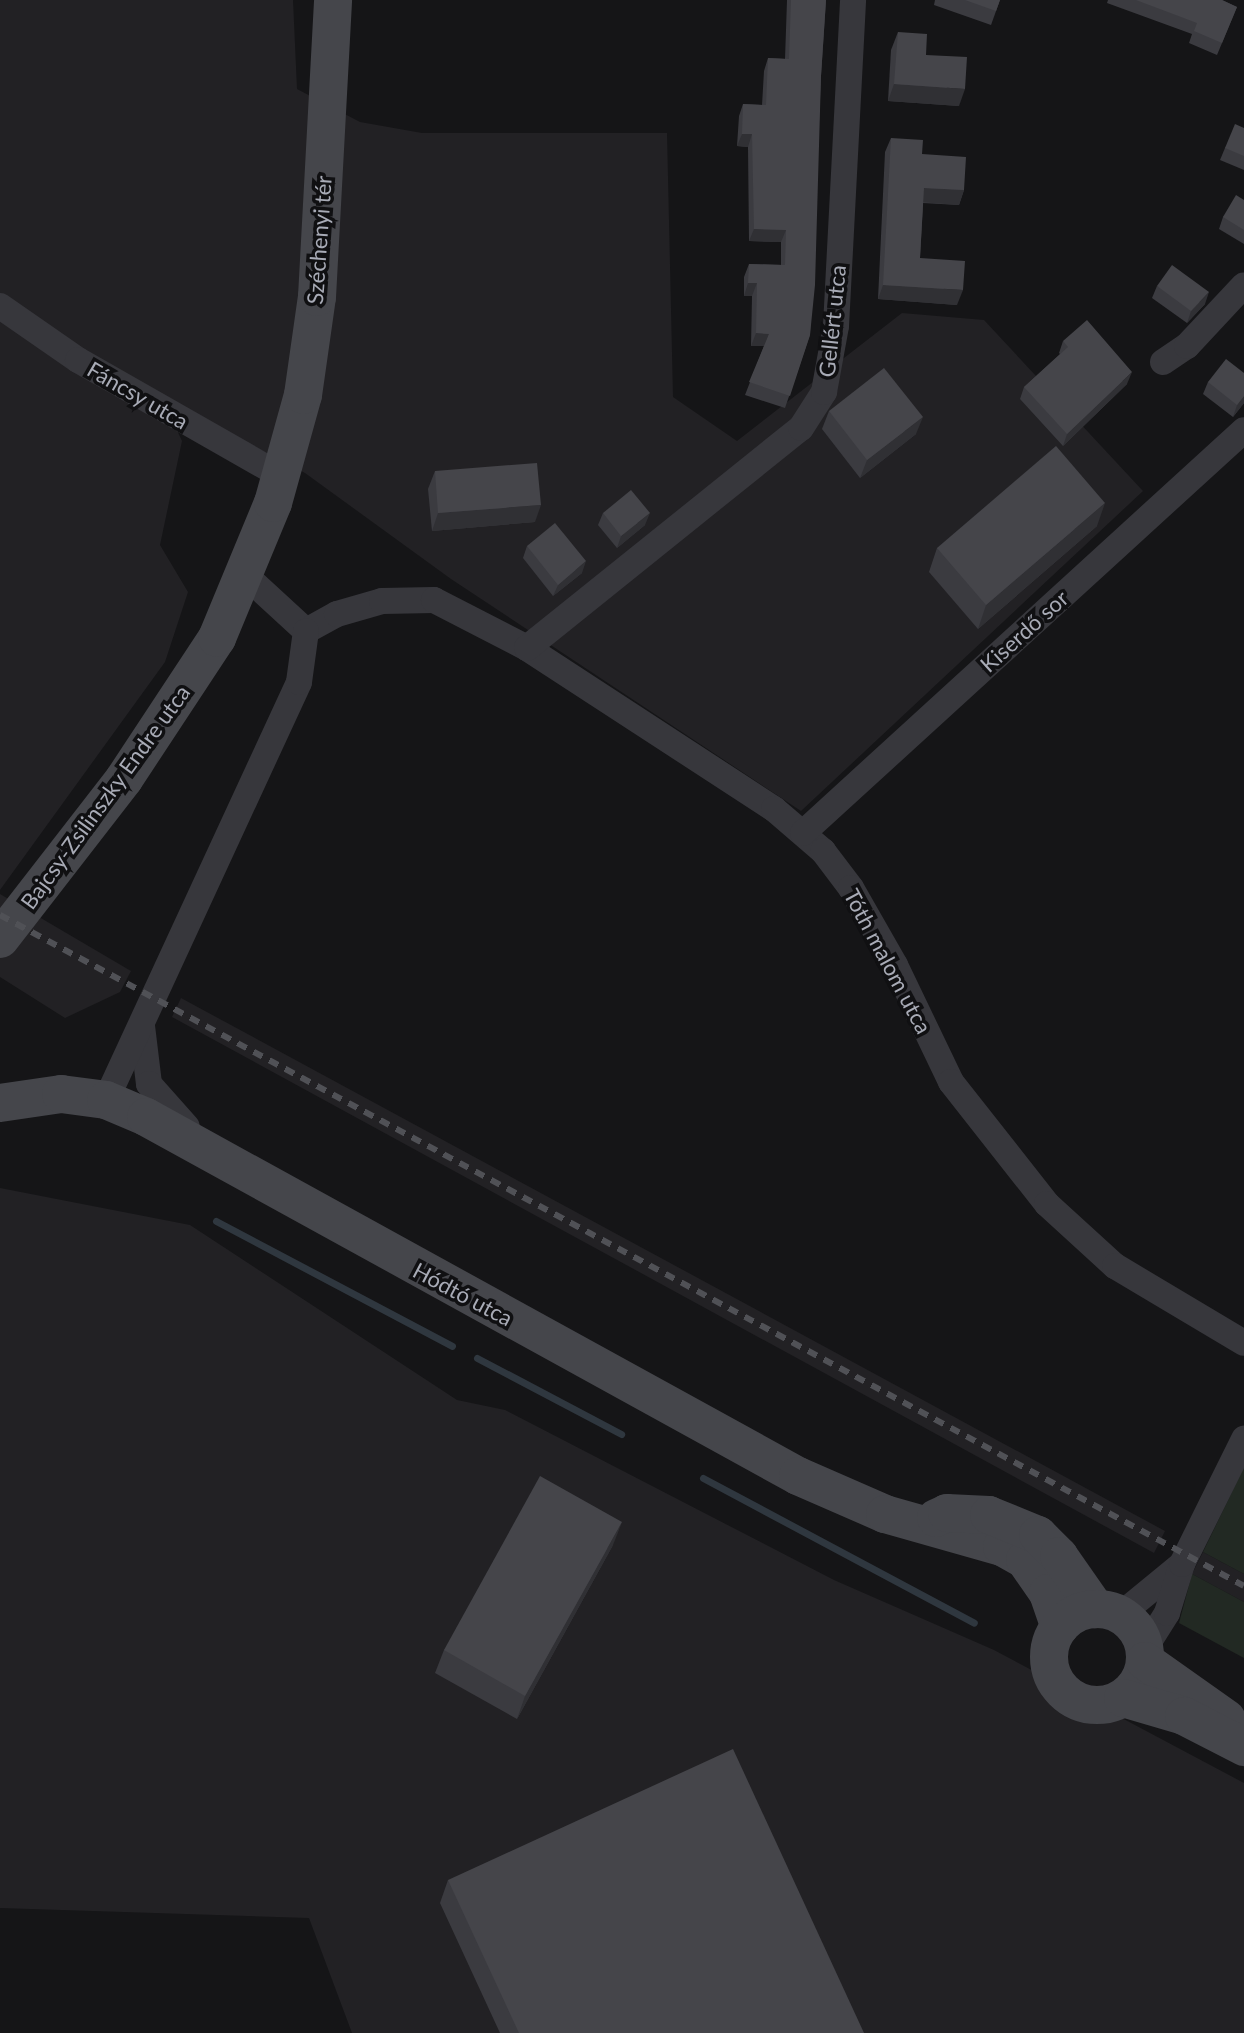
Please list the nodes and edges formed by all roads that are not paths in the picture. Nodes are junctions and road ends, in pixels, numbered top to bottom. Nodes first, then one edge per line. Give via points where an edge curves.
1 (333, 0) edge
2 (853, 0) edge
3 (1244, 285) edge
4 (0, 306) edge
5 (1163, 362) dead end
6 (1244, 430) edge
7 (281, 476) junction
8 (245, 575) junction
9 (306, 631) junction
10 (527, 648) junction
11 (803, 833) junction
12 (0, 939) edge
13 (142, 1025) junction
14 (106, 1100) junction
15 (0, 1103) edge
16 (229, 1164) junction
17 (1244, 1343) edge
18 (1244, 1439) edge
19 (922, 1524) junction
20 (1182, 1564) junction
21 (1108, 1612) junction
22 (1060, 1627) junction
23 (1145, 1655) junction
24 (1123, 1698) junction
25 (1244, 1735) edge
26 (1244, 1747) edge

1 - 7 street, Széchenyi tér via 317,297 303,395
2 - 10 street, Gellért utca via 836,326 824,392 801,428
3 - 5 street via 1187,346
4 - 7 street, Fáncsy utca via 78,360
6 - 11 street, Kiserdő sor
7 - 8 street, Bajcsy-Zsilinszky Endre utca
8 - 9 street
8 - 12 street, Bajcsy-Zsilinszky Endre utca via 217,638 160,727
9 - 10 street, Tóth malom utca via 337,614 382,601 434,600
9 - 13 street via 299,682
10 - 11 street, Tóth malom utca via 684,746
11 - 17 street, Tóth malom utca via 851,888 951,1082 1047,1204 1115,1266
13 - 14 street
13 - 16 street via 144,1068 156,1096
14 - 15 street, Hódtó utca via 61,1094
14 - 16 street, Hódtó utca
16 - 19 street, Hódtó utca via 798,1476 885,1514
18 - 20 street
19 - 21 street via 947,1513 989,1515 1038,1535
19 - 22 street, Hódtó utca via 1002,1547 1025,1560 1048,1593
20 - 21 street
20 - 23 street via 1167,1613
21 - 22 street
21 - 23 street via 1138,1632
22 - 24 street via 1049,1653 1060,1688 1094,1705
23 - 24 street via 1142,1676
23 - 25 street
24 - 26 street via 1184,1716

